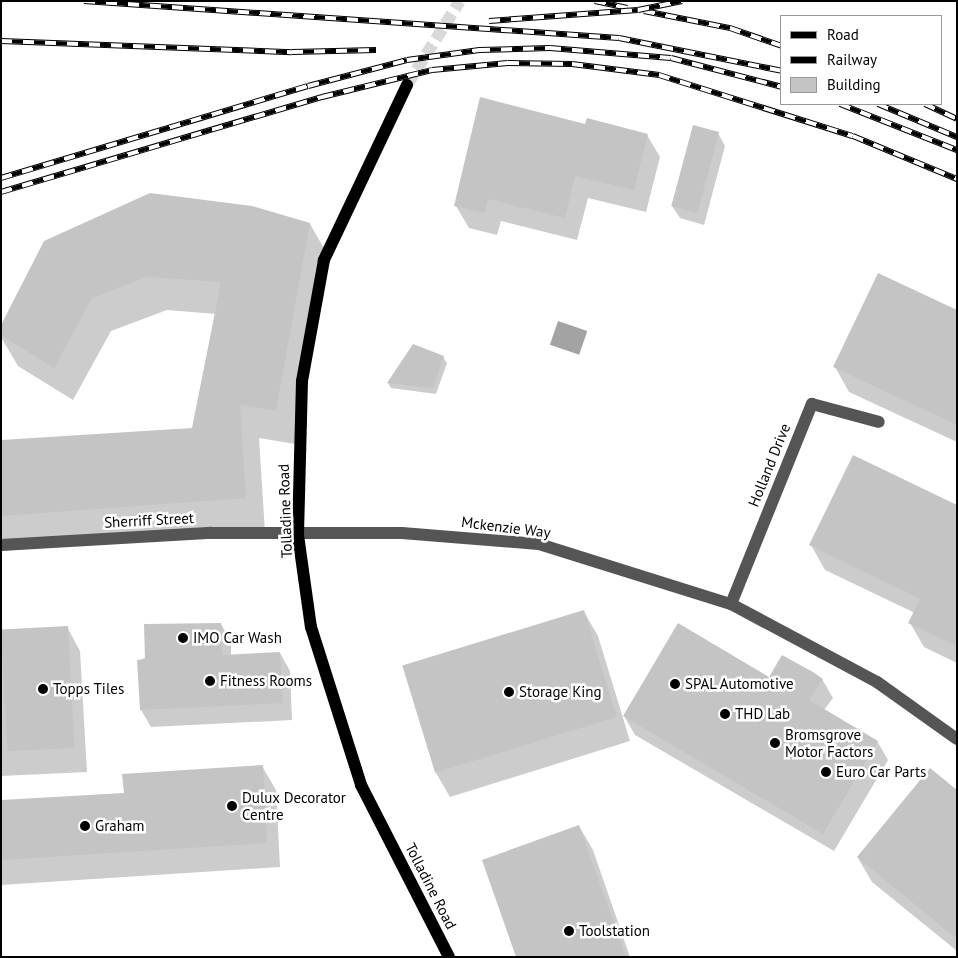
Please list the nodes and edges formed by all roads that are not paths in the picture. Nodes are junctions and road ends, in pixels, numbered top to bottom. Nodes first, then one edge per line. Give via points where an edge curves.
1 (407, 85) tunnel mouth
2 (879, 422) dead end
3 (298, 535) junction
4 (1, 545) edge
5 (731, 604) junction
6 (957, 739) edge
7 (449, 957) edge

1 - 3 main road, Tolladine Road via 324,260 302,381
2 - 5 street, Holland Drive via 812,404
3 - 4 street, Sherriff Street via 212,533
3 - 5 street, Mckenzie Way via 402,532 539,544
3 - 7 main road, Tolladine Road via 311,627 361,785
5 - 6 street, Mckenzie Way via 877,682

